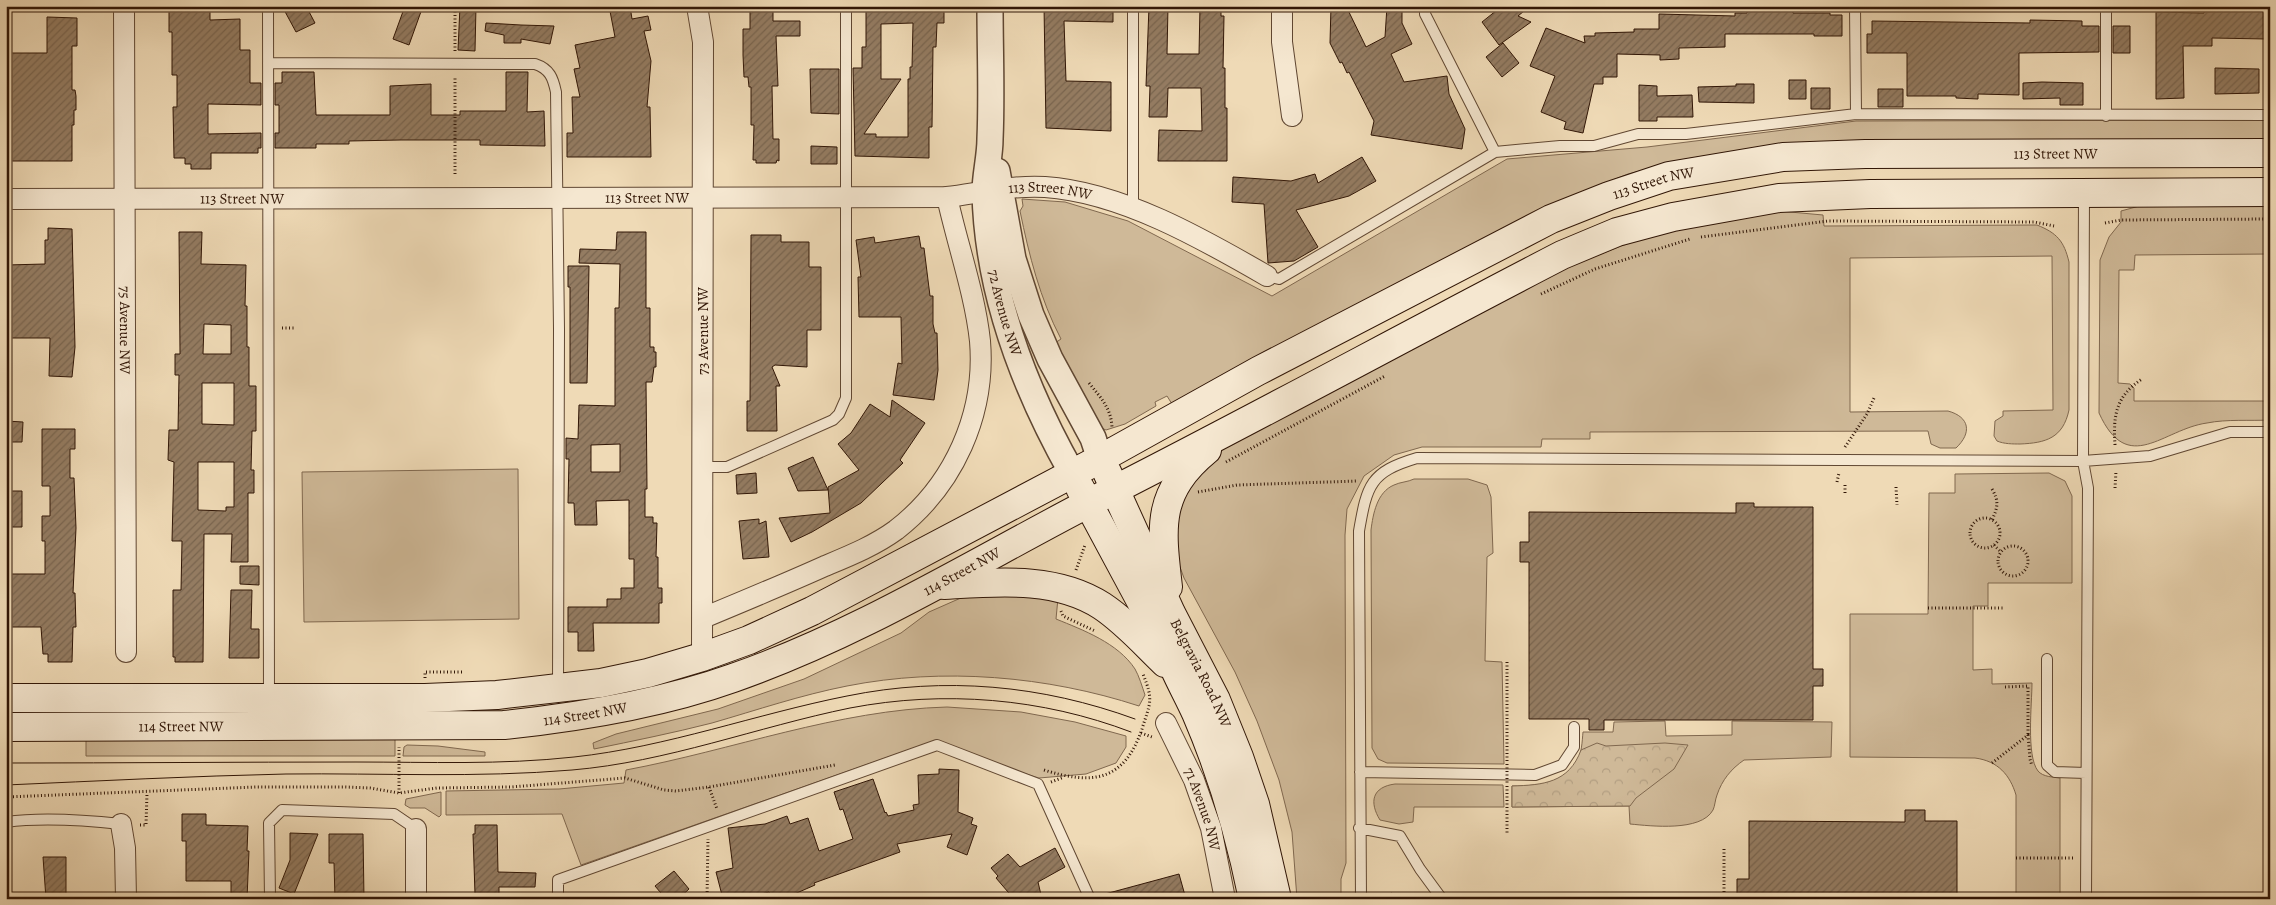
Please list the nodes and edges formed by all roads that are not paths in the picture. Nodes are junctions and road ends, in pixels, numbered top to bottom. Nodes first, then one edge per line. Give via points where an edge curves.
1 (124, 6) edge
2 (268, 6) edge
3 (697, 6) edge
4 (846, 6) edge
5 (990, 6) edge
6 (1133, 6) edge
7 (1282, 6) edge
8 (1425, 6) edge
9 (1854, 6) edge
10 (2106, 6) edge
11 (268, 63) junction
12 (1856, 114) junction
13 (2270, 115) edge
14 (1292, 116) dead end
15 (2106, 116) junction
16 (1495, 152) junction
17 (2270, 153) edge
18 (993, 190) junction
19 (2270, 192) edge
20 (2084, 193) junction
21 (703, 196) junction
22 (947, 196) junction
23 (846, 197) junction
24 (124, 198) junction
25 (268, 198) junction
26 (556, 198) junction
27 (6, 199) edge
28 (1133, 208) junction
29 (1267, 276) joint
30 (1010, 332) junction
31 (1238, 425) junction
32 (2270, 432) edge
33 (1100, 459) junction
34 (2083, 461) junction
35 (703, 467) junction
36 (1072, 473) junction
37 (1126, 484) junction
38 (1088, 504) junction
39 (936, 586) junction
40 (1171, 613) junction
41 (703, 618) junction
42 (126, 652) dead end
43 (702, 657) junction
44 (2047, 659) dead end
45 (1175, 673) junction
46 (558, 690) junction
47 (6, 698) edge
48 (268, 699) junction
49 (1166, 723) dead end
50 (6, 727) edge
51 (1574, 727) dead end
52 (1360, 772) junction
53 (2086, 773) junction
54 (6, 822) edge
55 (122, 824) joint
56 (1359, 828) junction
57 (416, 829) joint
58 (126, 899) edge
59 (270, 899) edge
60 (416, 899) edge
61 (558, 899) edge
62 (1090, 899) edge
63 (1225, 899) edge
64 (1253, 899) edge
65 (1277, 899) edge
66 (1361, 899) edge
67 (1442, 899) edge
68 (2086, 899) edge

1 - 24 street, 75 Avenue NW
2 - 11 lane
3 - 21 street, 73 Avenue NW via 703,42
4 - 23 lane
5 - 18 street, 72 Avenue NW
6 - 28 lane
7 - 14 street via 1282,42
8 - 16 lane via 1425,14
9 - 12 lane
10 - 15 lane
11 - 25 lane
11 - 26 lane via 536,64 544,67 551,74 556,92
12 - 15 lane
12 - 16 lane via 1686,134 1638,134 1594,146
13 - 15 lane
16 - 29 lane via 1280,279
17 - 33 main road, 113 Street NW via 1783,157 1669,176 1551,219 1258,371
18 - 22 street, 113 Street NW
18 - 28 street, 113 Street NW via 1047,187 1082,192
18 - 30 street, 72 Avenue NW via 993,269
18 - 33 street, 72 Avenue NW via 1031,315 1050,359 1093,438
19 - 20 main road
20 - 31 main road via 1870,194 1779,198 1673,217 1617,232 1562,255
20 - 34 lane
21 - 23 street, 113 Street NW
21 - 26 street, 113 Street NW
21 - 35 street, 73 Avenue NW
22 - 23 street, 113 Street NW
22 - 41 street, 72 Avenue NW via 977,319 980,363 970,427 948,473 925,503 876,542
23 - 35 lane via 844,407 833,420 727,467
24 - 25 street, 113 Street NW
24 - 27 street, 113 Street NW
24 - 42 street, 75 Avenue NW
25 - 26 street, 113 Street NW
25 - 48 lane
26 - 46 lane
28 - 29 street, 113 Street NW via 1211,243
30 - 33 street via 1030,348 1081,444
30 - 36 street, 72 Avenue NW via 1029,388
31 - 37 main road
31 - 40 main road via 1192,463 1175,484 1166,504 1163,531
32 - 34 lane via 2230,432 2150,456
33 - 36 main road, 114 Street NW
33 - 37 main road, Belgravia Road NW
34 - 52 lane via 1417,458 1398,463 1378,476 1365,496 1359,531
34 - 53 lane via 2088,488
35 - 41 street, 73 Avenue NW
36 - 38 main road, Belgravia Road NW
36 - 43 main road, 114 Street NW via 812,611
37 - 38 main road, 114 Street NW
37 - 40 main road, Belgravia Road NW
38 - 39 main road, 114 Street NW
38 - 45 main road, Belgravia Road NW via 1166,648
39 - 45 main road via 1028,582 1068,591 1101,606 1126,625
39 - 50 main road, 114 Street NW via 831,639 732,679 647,703 575,716 504,725 425,727
40 - 65 main road, Belgravia Road NW via 1216,700 1239,757 1255,804
41 - 43 street, 73 Avenue NW
43 - 46 main road, 114 Street NW via 639,675
44 - 53 lane via 2047,764 2055,772
45 - 64 main road, Belgravia Road NW via 1196,712 1228,798
46 - 48 main road, 114 Street NW via 425,698
47 - 48 main road, 114 Street NW
49 - 63 street, 71 Avenue NW via 1194,780 1205,812
51 - 52 lane via 1574,747 1562,766 1535,776
52 - 56 lane
53 - 68 lane
54 - 55 lane
55 - 58 street
56 - 66 lane
56 - 67 lane via 1400,836
57 - 59 lane via 394,814 282,810 269,823
57 - 60 street
61 - 62 lane via 558,880 937,745 1038,784

